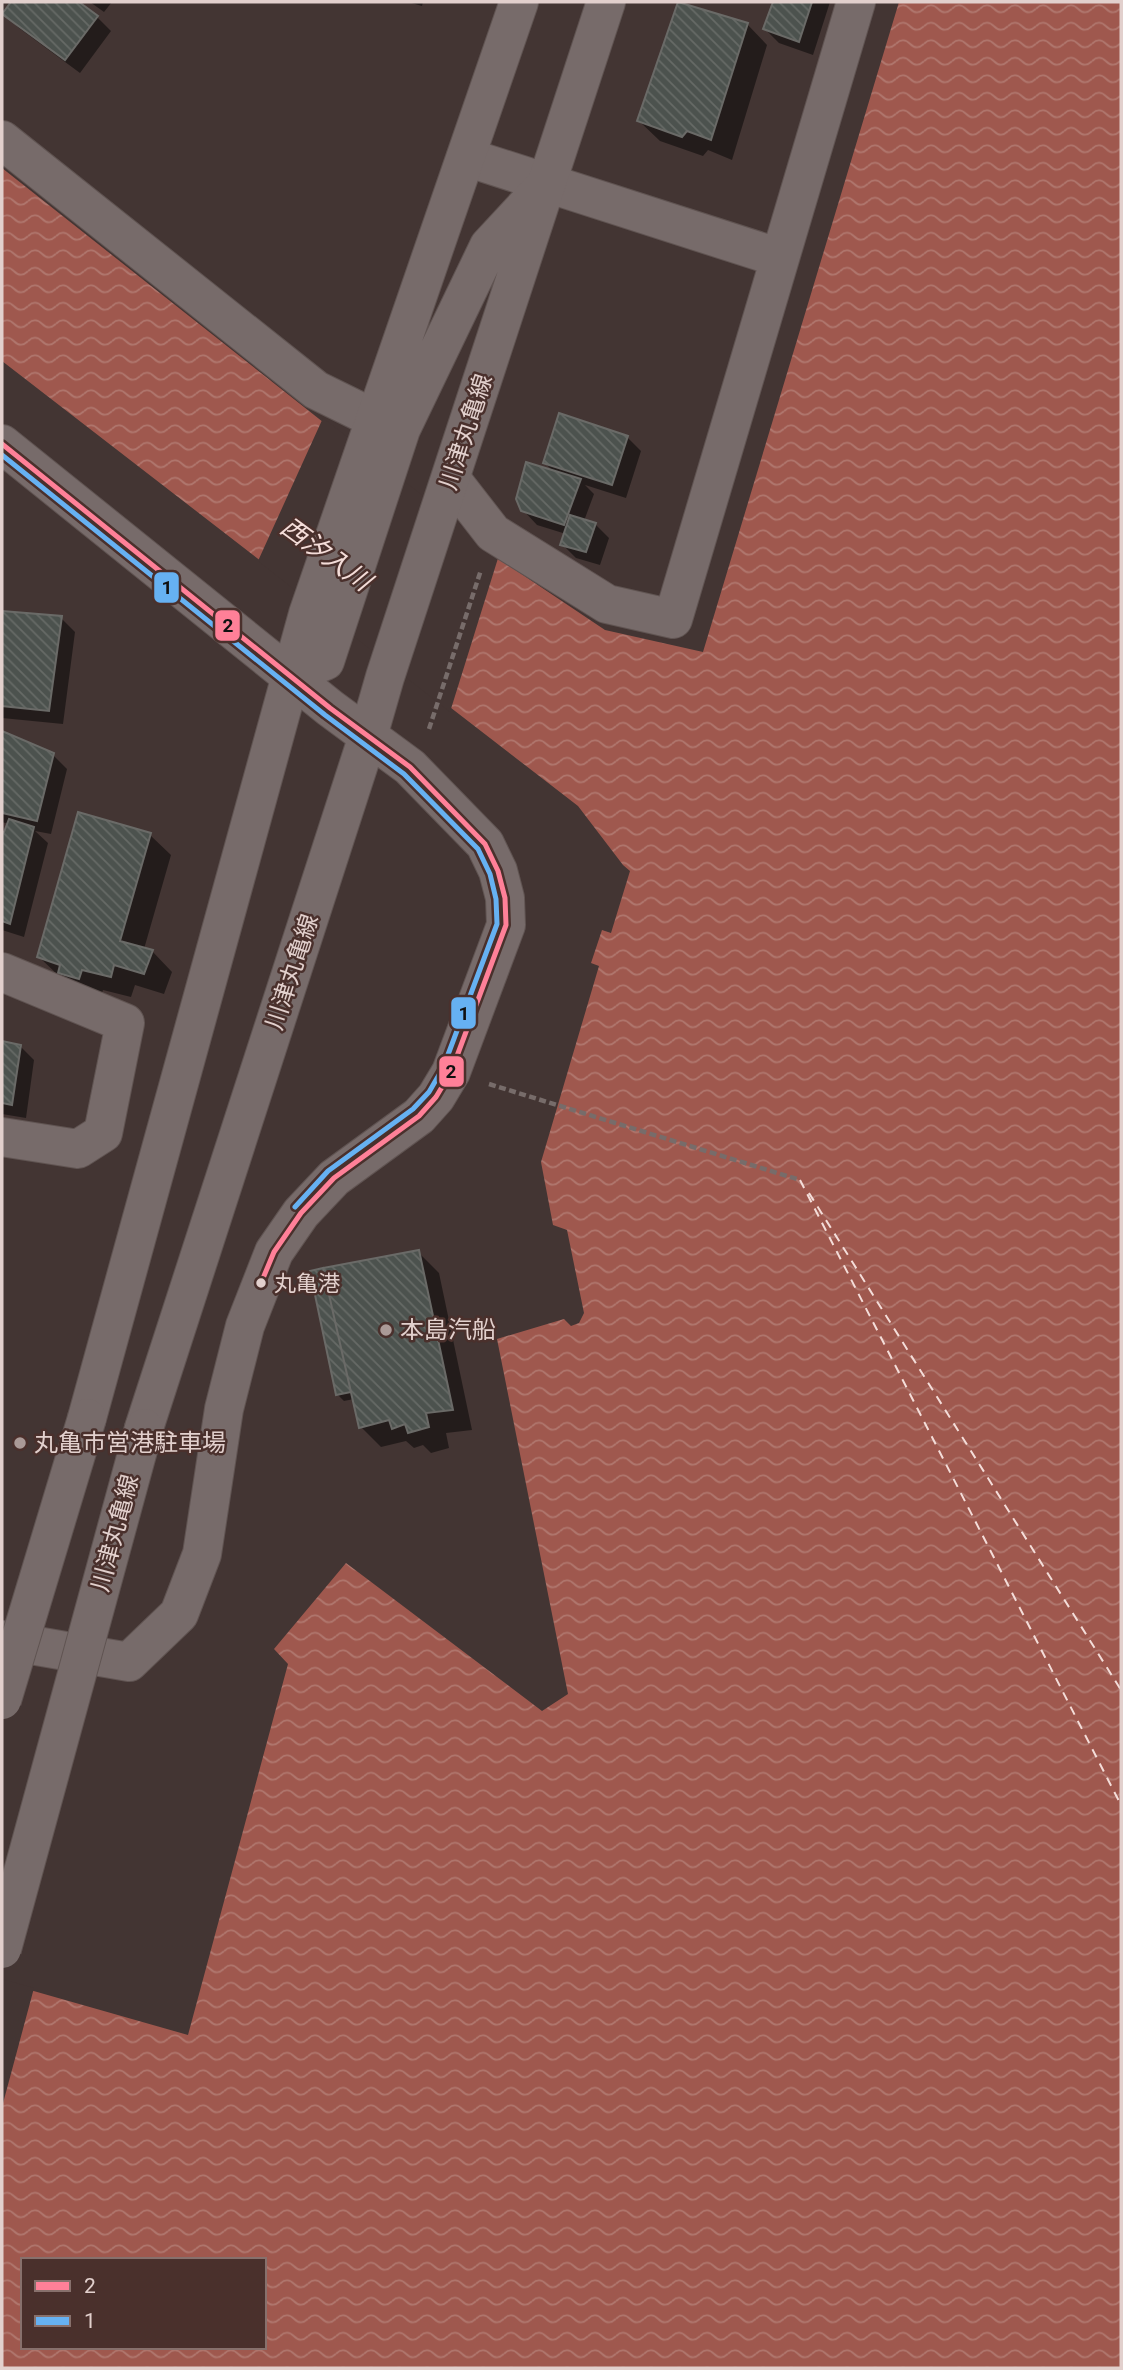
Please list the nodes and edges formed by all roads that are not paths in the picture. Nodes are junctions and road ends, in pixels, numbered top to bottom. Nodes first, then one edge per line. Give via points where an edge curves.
1 (519, 2) edge
2 (606, 2) edge
3 (856, 2) edge
4 (2, 140) edge
5 (466, 157) junction
6 (548, 183) junction
7 (780, 258) junction
8 (381, 431) junction
9 (2, 444) edge
10 (451, 479) junction
11 (308, 668) junction
12 (368, 736) junction
13 (2, 972) edge
14 (2, 1137) edge
15 (2, 1640) edge
16 (2, 1700) edge
17 (2, 1949) edge

1 - 5 main road
2 - 6 main road, 川津丸亀線
3 - 7 main road
4 - 8 main road via 316,390
5 - 6 main road
5 - 8 main road
6 - 7 main road
6 - 8 main road via 489,246
6 - 10 main road, 川津丸亀線
7 - 10 main road via 673,619 607,604 493,533
8 - 11 main road
8 - 11 main road via 308,614
9 - 11 main road
10 - 12 main road, 川津丸亀線
11 - 12 main road
11 - 16 main road, bridge
12 - 15 main road via 410,766 485,844 505,898 506,925 451,1072 419,1116 334,1178 301,1213 274,1252 242,1338 223,1409 202,1554 179,1614 129,1662
12 - 17 main road, 川津丸亀線, bridge via 144,1428
13 - 14 main road via 125,1023 103,1133 78,1149

